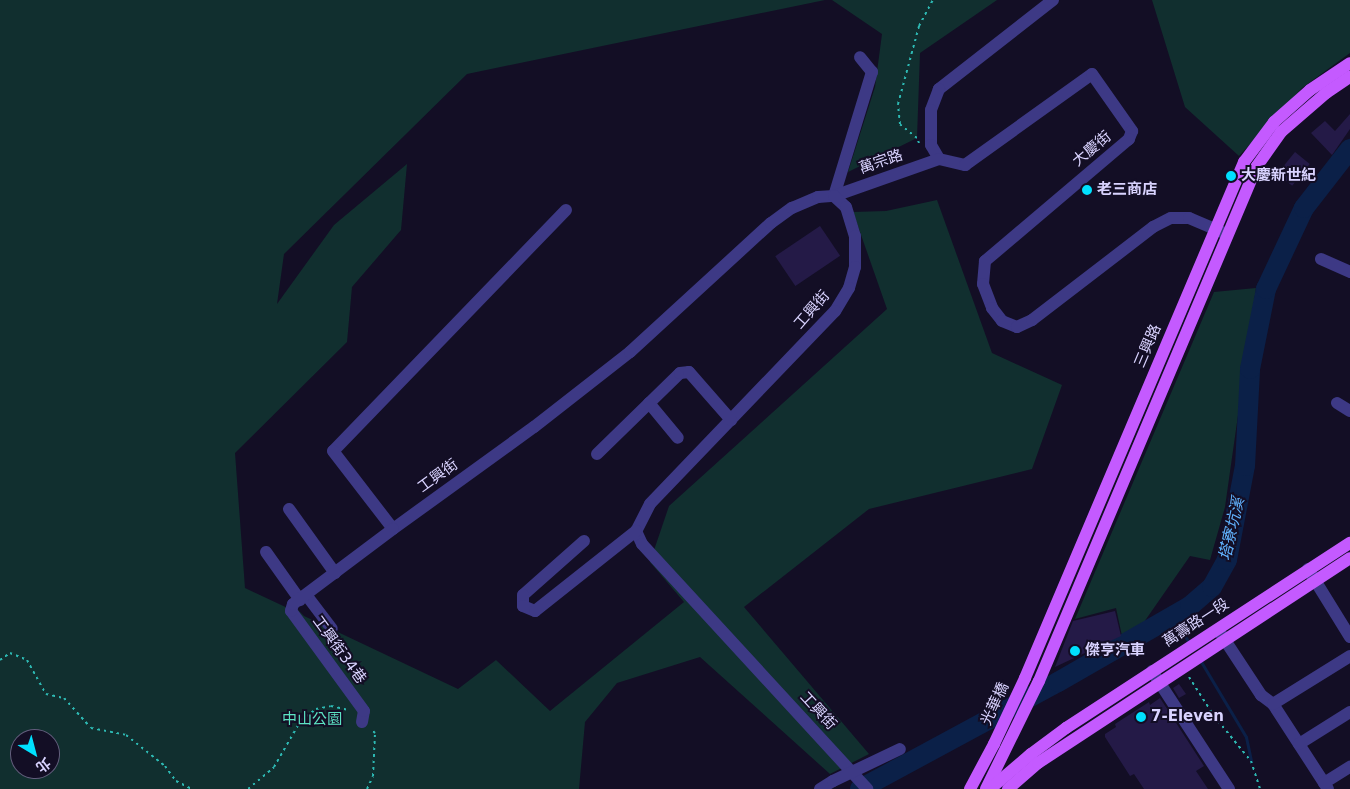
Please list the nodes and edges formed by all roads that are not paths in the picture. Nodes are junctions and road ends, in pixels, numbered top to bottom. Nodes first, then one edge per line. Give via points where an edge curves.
1 (1053, 0) edge
2 (860, 57) dead end
3 (1350, 63) edge
4 (1350, 77) edge
5 (939, 159) junction
6 (834, 196) junction
7 (566, 210) dead end
8 (1221, 231) junction
9 (1321, 259) dead end
10 (1350, 272) edge
11 (649, 403) junction
12 (1336, 403) dead end
13 (1350, 411) edge
14 (731, 420) junction
15 (678, 438) dead end
16 (597, 454) dead end
17 (289, 509) dead end
18 (393, 529) junction
19 (636, 531) junction
20 (584, 541) dead end
21 (1350, 543) edge
22 (266, 552) dead end
23 (1350, 558) edge
24 (335, 574) junction
25 (1311, 574) junction
26 (303, 598) junction
27 (332, 629) dead end
28 (1221, 634) junction
29 (1350, 637) edge
30 (1350, 656) edge
31 (1152, 671) junction
32 (1025, 678) joint
33 (1039, 681) joint
34 (1160, 682) junction
35 (1273, 704) junction
36 (1350, 712) edge
37 (362, 722) road end
38 (1010, 742) junction
39 (1299, 744) junction
40 (900, 749) dead end
41 (1031, 754) junction
42 (1350, 767) edge
43 (851, 772) junction
44 (1326, 786) edge
45 (820, 789) edge
46 (867, 789) edge
47 (970, 789) edge
48 (986, 789) edge
49 (990, 789) edge
50 (1008, 789) edge
51 (1229, 789) edge

1 - 5 street via 939,89 931,110 931,145
2 - 6 street via 872,72
3 - 8 main road, 三興路 via 1310,90 1274,122 1244,162
4 - 8 main road, 三興路 via 1281,132 1257,166
5 - 6 street, 萬宗路
5 - 8 street, 大慶街 via 965,165 1092,74 1132,131 1129,139 985,261 983,284 992,308 1002,321 1017,327 1032,320 1153,227 1171,218 1188,218
6 - 14 street, 工興街 via 846,207 855,236 855,268 849,288 835,311
6 - 18 street, 工興街 via 818,197 792,208 771,223 630,352 534,427
7 - 18 street via 333,451
8 - 32 main road, 三興路
8 - 33 main road, 三興路
9 - 10 street
11 - 14 street via 680,373 689,372
11 - 15 street
11 - 16 street
12 - 13 street
14 - 19 street, 工興街 via 650,504
17 - 24 street
18 - 24 street, 工興街
19 - 20 street via 535,611 523,606 523,595
19 - 43 street, 工興街 via 642,544
21 - 25 main road, 萬壽路一段
22 - 26 street
23 - 25 main road, 萬壽路一段
24 - 26 street, 工興街
25 - 28 main road, 萬壽路一段
25 - 29 street
26 - 27 street
26 - 37 street, 工興街34巷 via 293,604 291,611 364,711
28 - 31 main road, 萬壽路一段 via 1203,638
28 - 34 main road, 萬壽路一段 via 1210,649
28 - 35 street via 1261,695
30 - 35 street
31 - 34 street
31 - 41 main road, 萬壽路一段
32 - 47 main road, 光華橋
33 - 38 main road, 光華橋
34 - 50 main road, 萬壽路一段 via 1038,762
34 - 51 street
35 - 39 street
36 - 39 street
38 - 41 main road via 1018,758
38 - 48 main road, 光華橋
39 - 44 street
40 - 43 street
41 - 49 main road, 萬壽路一段
42 - 44 street
43 - 45 street
43 - 46 street, 工興街

